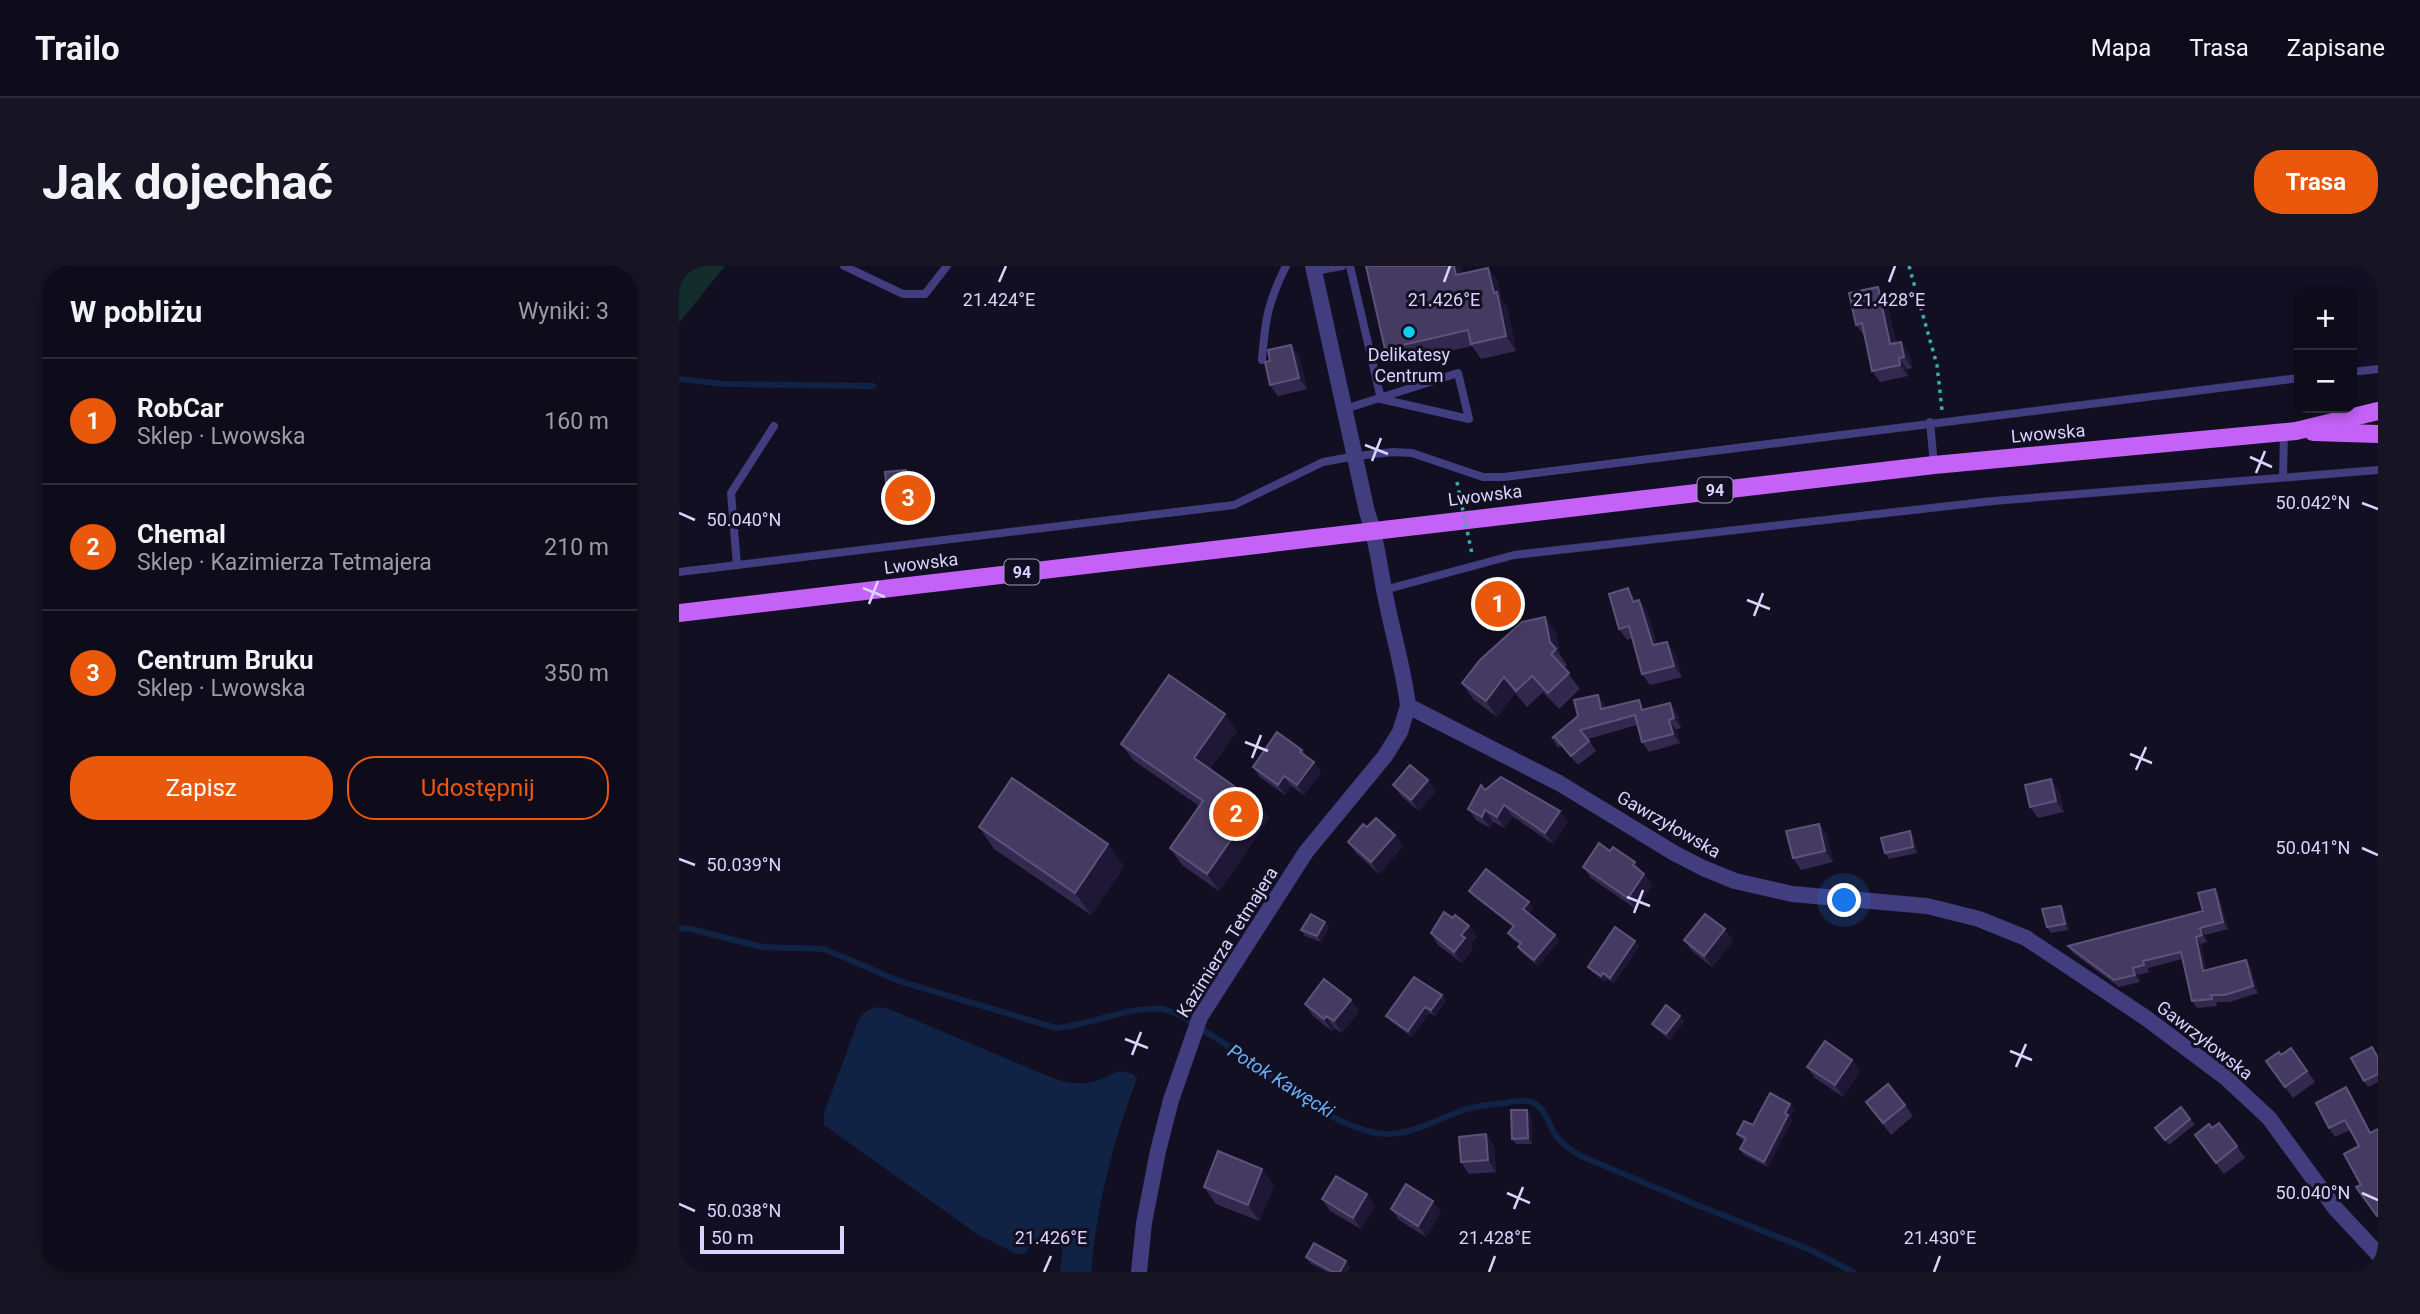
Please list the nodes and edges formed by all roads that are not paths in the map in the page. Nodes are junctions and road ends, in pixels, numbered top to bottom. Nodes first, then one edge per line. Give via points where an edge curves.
1 (844, 266) edge
2 (947, 266) edge
3 (1286, 266) edge
4 (1342, 266) edge
5 (1350, 266) edge
6 (1314, 269) edge
7 (1262, 360) dead end
8 (2378, 369) edge
9 (2357, 371) edge
10 (2294, 379) edge
11 (1381, 398) junction
12 (1345, 409) junction
13 (2378, 411) edge
14 (1930, 422) junction
15 (774, 426) dead end
16 (2290, 431) junction
17 (2378, 434) edge
18 (1356, 456) junction
19 (1934, 465) junction
20 (2378, 470) edge
21 (2283, 477) junction
22 (1373, 529) junction
23 (737, 565) junction
24 (679, 572) edge
25 (1384, 590) junction
26 (679, 613) edge
27 (1408, 706) junction
28 (2378, 1254) edge
29 (1139, 1272) edge

1 - 2 lane via 903,294 925,294
3 - 7 lane via 1265,318
4 - 6 lane
5 - 11 lane
6 - 12 street
8 - 9 lane
10 - 14 lane
11 - 11 lane via 1458,373 1469,419 1431,410
11 - 12 lane
12 - 18 street
13 - 16 main road, Lwowska / 94
14 - 18 lane via 1504,477 1483,477 1412,453
14 - 19 lane
15 - 23 lane via 731,493
16 - 17 main road, Lwowska / 94
16 - 19 main road, Lwowska / 94
16 - 21 lane
18 - 22 street
18 - 23 lane via 1322,462 1234,505
19 - 22 main road, Lwowska / 94
20 - 21 lane
21 - 25 lane via 1993,501 1514,555
22 - 25 street
22 - 26 main road, Lwowska / 94
23 - 24 lane
25 - 27 street
27 - 28 street, Gawrzyłowska via 1559,783 1674,853 1735,881 1793,894 1927,906 1979,919 2026,938 2225,1077 2269,1118 2335,1208
27 - 29 street, Kazimierza Tetmajera via 1400,732 1385,756 1306,852 1200,1017 1158,1151

